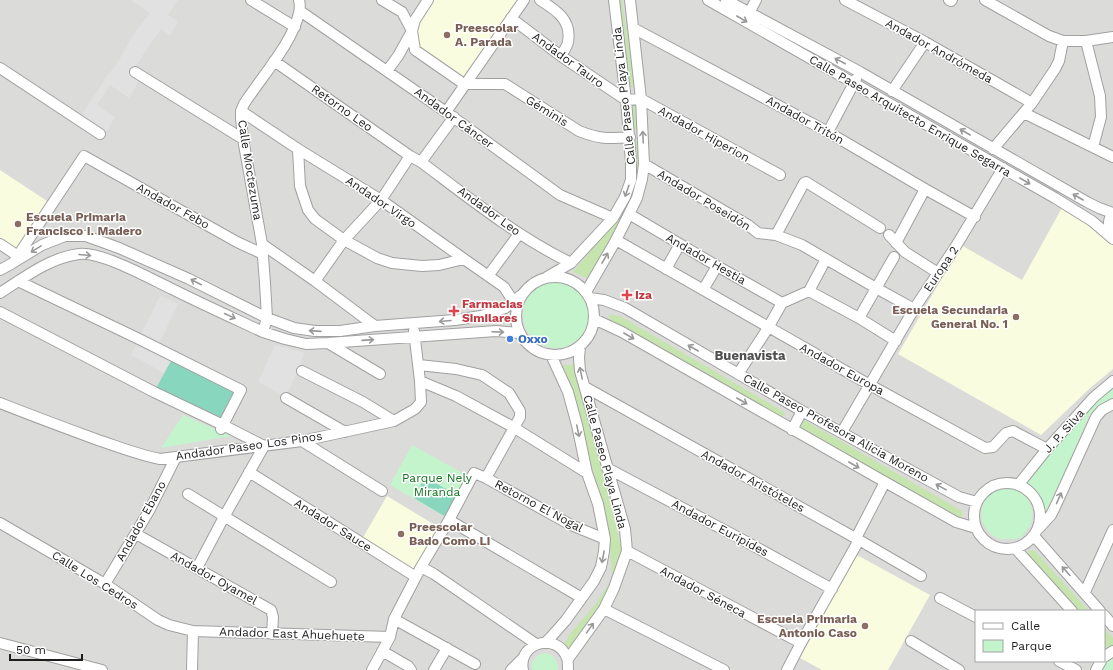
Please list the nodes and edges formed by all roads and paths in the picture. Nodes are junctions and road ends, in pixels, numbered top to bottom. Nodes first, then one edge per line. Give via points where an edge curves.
1 (252, 0) edge
2 (299, 0) edge
3 (382, 0) edge
4 (428, 0) edge
5 (524, 0) edge
6 (540, 0) edge
7 (614, 0) edge
8 (630, 0) edge
9 (708, 0) edge
10 (726, 0) edge
11 (756, 0) edge
12 (845, 0) edge
13 (985, 0) edge
14 (300, 11) junction
15 (749, 13) junction
16 (511, 18) junction
17 (295, 27) junction
18 (632, 28) junction
19 (412, 31) junction
20 (1113, 37) edge
21 (1063, 41) junction
22 (924, 42) junction
23 (1086, 42) junction
24 (561, 56) junction
25 (274, 61) junction
26 (0, 68) edge
27 (387, 71) junction
28 (135, 72) dead end
29 (860, 72) junction
30 (464, 84) junction
31 (854, 84) junction
32 (892, 90) junction
33 (641, 99) junction
34 (626, 100) junction
35 (1032, 103) junction
36 (242, 111) junction
37 (1024, 113) junction
38 (450, 114) junction
39 (828, 132) junction
40 (100, 134) dead end
41 (630, 137) junction
42 (243, 139) junction
43 (1093, 146) junction
44 (298, 149) junction
45 (993, 149) junction
46 (410, 156) junction
47 (1113, 157) edge
48 (421, 162) junction
49 (644, 164) junction
50 (1003, 168) junction
51 (780, 176) dead end
52 (925, 189) junction
53 (381, 200) junction
54 (1113, 213) edge
55 (629, 214) junction
56 (975, 217) junction
57 (613, 218) junction
58 (880, 228) dead end
59 (519, 234) junction
60 (776, 235) junction
61 (1112, 237) edge
62 (344, 240) junction
63 (616, 240) junction
64 (0, 244) edge
65 (680, 244) junction
66 (262, 249) junction
67 (18, 256) junction
68 (894, 257) dead end
69 (464, 259) junction
70 (826, 259) junction
71 (571, 263) junction
72 (11, 264) junction
73 (717, 266) junction
74 (666, 269) junction
75 (0, 270) edge
76 (938, 273) junction
77 (488, 276) junction
78 (547, 277) junction
79 (18, 281) junction
80 (315, 281) junction
81 (876, 288) junction
82 (703, 290) junction
83 (809, 291) junction
84 (0, 293) edge
85 (588, 295) junction
86 (517, 299) junction
87 (782, 303) junction
88 (914, 309) junction
89 (0, 312) edge
90 (267, 318) junction
91 (859, 318) junction
92 (594, 319) junction
93 (414, 323) junction
94 (375, 326) junction
95 (768, 328) junction
96 (263, 332) junction
97 (519, 333) junction
98 (415, 337) junction
99 (896, 341) junction
100 (328, 343) junction
101 (580, 346) junction
102 (551, 355) junction
103 (419, 365) junction
104 (302, 371) dead end
105 (380, 374) dead end
106 (738, 374) junction
107 (420, 381) junction
108 (1113, 381) edge
109 (870, 385) junction
110 (585, 387) junction
111 (286, 398) dead end
112 (0, 403) edge
113 (1113, 404) edge
114 (802, 411) junction
115 (394, 421) junction
116 (222, 427) junction
117 (514, 428) junction
118 (792, 430) junction
119 (345, 432) junction
120 (842, 432) junction
121 (302, 441) junction
122 (264, 446) junction
123 (1047, 449) junction
124 (176, 457) junction
125 (607, 468) junction
126 (250, 472) junction
127 (588, 473) junction
128 (486, 478) junction
129 (885, 482) junction
130 (1018, 484) junction
131 (382, 491) dead end
132 (188, 494) dead end
133 (977, 502) junction
134 (224, 517) junction
135 (449, 520) junction
136 (0, 523) edge
137 (976, 528) junction
138 (1113, 530) edge
139 (1036, 533) junction
140 (136, 534) junction
141 (605, 539) junction
142 (857, 539) junction
143 (1015, 548) junction
144 (627, 551) junction
145 (422, 567) junction
146 (197, 568) junction
147 (921, 576) dead end
148 (416, 577) junction
149 (331, 582) dead end
150 (105, 584) junction
151 (832, 589) junction
152 (1085, 592) junction
153 (582, 598) junction
154 (940, 598) dead end
155 (604, 609) junction
156 (1071, 610) edge
157 (1099, 610) edge
158 (975, 616) edge
159 (1105, 616) edge
160 (394, 619) junction
161 (1113, 626) edge
162 (193, 632) junction
163 (272, 634) junction
164 (390, 637) junction
165 (911, 641) dead end
166 (0, 642) edge
167 (801, 643) junction
168 (540, 644) junction
169 (447, 648) junction
170 (382, 651) junction
171 (524, 657) junction
172 (568, 659) junction
173 (1060, 662) edge
174 (475, 664) dead end
175 (102, 670) edge
176 (192, 670) edge
177 (372, 670) edge
178 (411, 670) edge
179 (434, 670) edge
180 (511, 670) edge
181 (523, 670) edge
182 (568, 670) edge
183 (724, 670) edge
184 (787, 670) edge
185 (959, 670) edge
186 (1076, 670) edge

1 - 17 street
2 - 14 street, Calle Moctezuma
3 - 19 street via 402,12
4 - 19 street via 415,20
5 - 16 street
6 - 24 street via 565,20 568,43
7 - 34 street, Calle Paseo Playa Linda
8 - 18 street, Calle Paseo Playa Linda
9 -> 31 street, Calle Paseo Arquitecto Enrique Segarra
10 - 15 street, Calle Paseo Arquitecto Enrique Segarra
11 - 15 street
12 - 22 street, Andador Andrómeda
13 - 21 street via 1049,36
14 - 17 street, Calle Moctezuma
14 - 27 street, Andador Cáncer
29 -> 15 street, Calle Paseo Arquitecto Enrique Segarra
16 - 24 street, Andador Tauro
16 - 30 street
17 - 25 street, Calle Moctezuma
18 - 33 street, Calle Paseo Playa Linda
18 - 39 street, Andador Tritón
19 - 27 street
19 - 30 street via 415,50
20 - 23 street
21 - 23 street
21 - 35 street via 1055,70
22 - 32 street
22 - 35 street, Andador Andrómeda
23 - 43 street via 1100,96 1101,116
24 - 34 street, Andador Tauro
25 - 36 street, Calle Moctezuma via 247,98
25 - 46 street, Retorno Leo
26 - 40 street
27 - 38 street, Andador Cáncer
28 - 42 street
29 - 31 street
29 - 32 street, Calle Paseo Arquitecto Enrique Segarra
30 - 38 street
30 - 41 street, Géminis via 505,84 579,131 607,138
31 - 39 street
31 - 50 street, Calle Paseo Arquitecto Enrique Segarra
45 -> 32 street, Calle Paseo Arquitecto Enrique Segarra
33 - 34 street
49 -> 33 street, Calle Paseo Playa Linda
33 - 51 street, Andador Hiperion
34 - 41 street, Calle Paseo Playa Linda
35 - 37 street
36 - 42 street, Calle Moctezuma
36 - 44 street, Andador Virgo
37 - 43 street
37 - 45 street
38 - 48 street
38 - 57 street, Andador Cáncer via 560,195
39 - 52 street, Andador Tritón
41 -> 57 street, Calle Paseo Playa Linda via 631,180
42 - 66 street, Calle Moctezuma
43 - 47 street
44 - 53 street, Andador Virgo
44 - 62 street via 300,186 308,210 315,219
54 -> 45 street, Calle Paseo Arquitecto Enrique Segarra via 1087,202
46 - 48 street, Andador Leo
46 - 53 street
48 - 59 street, Andador Leo
49 - 55 street, Calle Paseo Playa Linda via 637,198
49 - 60 street, Andador Poseidón via 758,233
50 - 56 street, Europa 2
50 -> 61 street, Calle Paseo Arquitecto Enrique Segarra via 1092,221
52 - 56 street, Andador Tritón
52 - 76 street via 892,239 905,252
53 - 62 street
53 - 69 street, Andador Virgo
54 - 61 street via 1108,225
55 - 63 street, Calle Paseo Playa Linda
55 - 65 street, Andador Hestia
56 - 76 street, Europa 2
57 - 71 street, Calle Paseo Playa Linda
58 - 60 street via 805,182
59 - 71 street, Andador Leo
59 - 77 street
60 - 70 street, Andador Poseidón via 802,245
62 - 69 street via 392,263 428,266
62 - 80 street
63 - 74 street, Andador Europa
85 -> 63 street, Calle Paseo Playa Linda
64 - 67 street
65 - 73 street, Andador Hestia
65 - 74 street
66 - 67 street, Andador Febo via 231,238 84,156
66 - 80 street, Andador Febo
66 - 90 street, Calle Moctezuma
67 - 72 street
68 - 81 street
69 - 77 street, Andador Virgo
70 - 81 street, Andador Poseidón
70 - 83 street
71 - 78 street, Calle Paseo Playa Linda
72 - 75 street
90 -> 72 street via 188,279 86,236 65,236 42,245
73 - 82 street
73 - 87 street, Andador Hestia
74 - 82 street, Andador Europa
76 - 88 street, Europa 2
77 - 86 street, Andador Virgo
78 - 85 street via 562,277 575,282
78 - 86 street via 536,281
79 - 84 street
79 -> 96 street via 62,258 80,254 95,256 139,273
79 - 116 street via 241,390
80 - 94 street, Andador Febo
81 - 88 street, Andador Poseidón
81 - 91 street
82 - 95 street, Andador Europa
83 - 87 street
83 - 91 street
85 - 92 street
106 -> 85 street, Calle Paseo Profesora Alicia Moreno via 625,308
86 -> 93 street via 505,308 481,316
86 - 97 street via 515,321
87 - 95 street
88 - 99 street, Europa 2
89 - 116 street
94 -> 90 street via 340,331 315,331 294,328
90 - 96 street, Calle Moctezuma
91 - 99 street
92 - 101 street via 592,329
92 -> 118 street, Calle Paseo Profesora Alicia Moreno via 622,332
93 - 94 street
93 - 98 street, Andador Paseo Los Pinos
95 - 106 street
95 - 109 street, Andador Europa
96 - 100 street via 306,344
98 -> 97 street via 496,331
97 - 102 street via 532,348
100 -> 98 street
98 - 103 street, Andador Paseo Los Pinos
99 - 109 street, Europa 2
100 - 105 street
101 - 102 street via 571,351
110 -> 101 street, Calle Paseo Playa Linda via 580,370
102 -> 127 street, Calle Paseo Playa Linda via 568,392
103 - 107 street, Andador Paseo Los Pinos
103 - 117 street via 482,375 509,393 520,411
104 - 115 street
106 - 114 street, Calle Paseo Profesora Alicia Moreno
107 - 115 street, Andador Paseo Los Pinos via 421,402 415,409
107 - 117 street via 456,396
108 - 123 street, J. P. Silva via 1093,398
109 - 120 street, Europa 2
109 - 123 street, Andador Europa via 985,448 993,447 1006,433 1013,431
110 - 125 street, Calle Paseo Playa Linda
110 - 142 street, Andador Aristóteles
111 - 119 street
112 - 124 street, Andador Paseo Los Pinos via 146,456 160,459
139 -> 113 street via 1056,507 1096,417
114 - 118 street
114 - 120 street, Calle Paseo Profesora Alicia Moreno
115 - 119 street, Andador Paseo Los Pinos
116 - 122 street
117 - 127 street
117 - 128 street
118 -> 129 street, Calle Paseo Profesora Alicia Moreno
119 - 121 street, Andador Paseo Los Pinos
133 -> 120 street, Calle Paseo Profesora Alicia Moreno via 959,497
121 - 122 street, Andador Paseo Los Pinos
121 - 131 street
122 - 124 street, Andador Paseo Los Pinos
122 - 126 street
123 - 130 street, J. P. Silva
124 - 140 street, Andador Ebano
125 - 144 street, Calle Paseo Playa Linda via 625,529
125 - 151 street, Andador Euripides
126 - 134 street
126 - 148 street, Andador Sauce
127 - 141 street, Calle Paseo Playa Linda
128 - 135 street, Retorno El Nogal via 474,473
128 - 141 street, Retorno El Nogal via 571,525
129 - 137 street, Calle Paseo Profesora Alicia Moreno via 956,522
129 - 142 street
130 - 133 street via 1000,483 990,487
130 - 139 street via 1032,493 1039,506 1041,514
132 - 134 street
133 - 137 street via 974,516
134 - 146 street
134 - 149 street
135 - 145 street
135 - 153 street
136 - 150 street, Calle Los Cedros
137 - 143 street via 987,543 1005,549
138 - 152 street
139 - 143 street via 1027,543
152 -> 139 street
140 - 146 street, Andador Oyamel
140 - 150 street, Andador Ebano
141 -> 153 street, Calle Paseo Playa Linda via 601,567
142 - 147 street, Andador Aristóteles
142 - 151 street
143 - 156 street
144 - 155 street, Calle Paseo Playa Linda
144 - 167 street, Andador Séneca
145 - 148 street
145 - 168 street
146 - 163 street, Andador Oyamel via 271,610 274,617
148 - 160 street
150 - 162 street, Calle Los Cedros via 158,620
151 - 167 street
152 - 157 street
153 - 168 street, Calle Paseo Playa Linda via 551,637
154 - 158 street
172 -> 155 street, Calle Paseo Playa Linda
155 - 183 street
159 - 161 street
160 - 164 street
160 - 169 street
162 - 163 street, Andador East Ahuehuete
162 - 176 street
163 - 164 street, Andador East Ahuehuete
164 - 170 street
165 - 185 street
166 - 175 street
167 - 184 street
168 - 171 street, Calle Paseo Playa Linda via 529,650
168 - 172 street via 559,647
169 - 174 street
169 - 179 street
170 - 177 street
170 - 178 street
171 - 180 street, Calle Paseo Playa Linda
171 - 181 street
172 - 182 street
173 - 186 street

